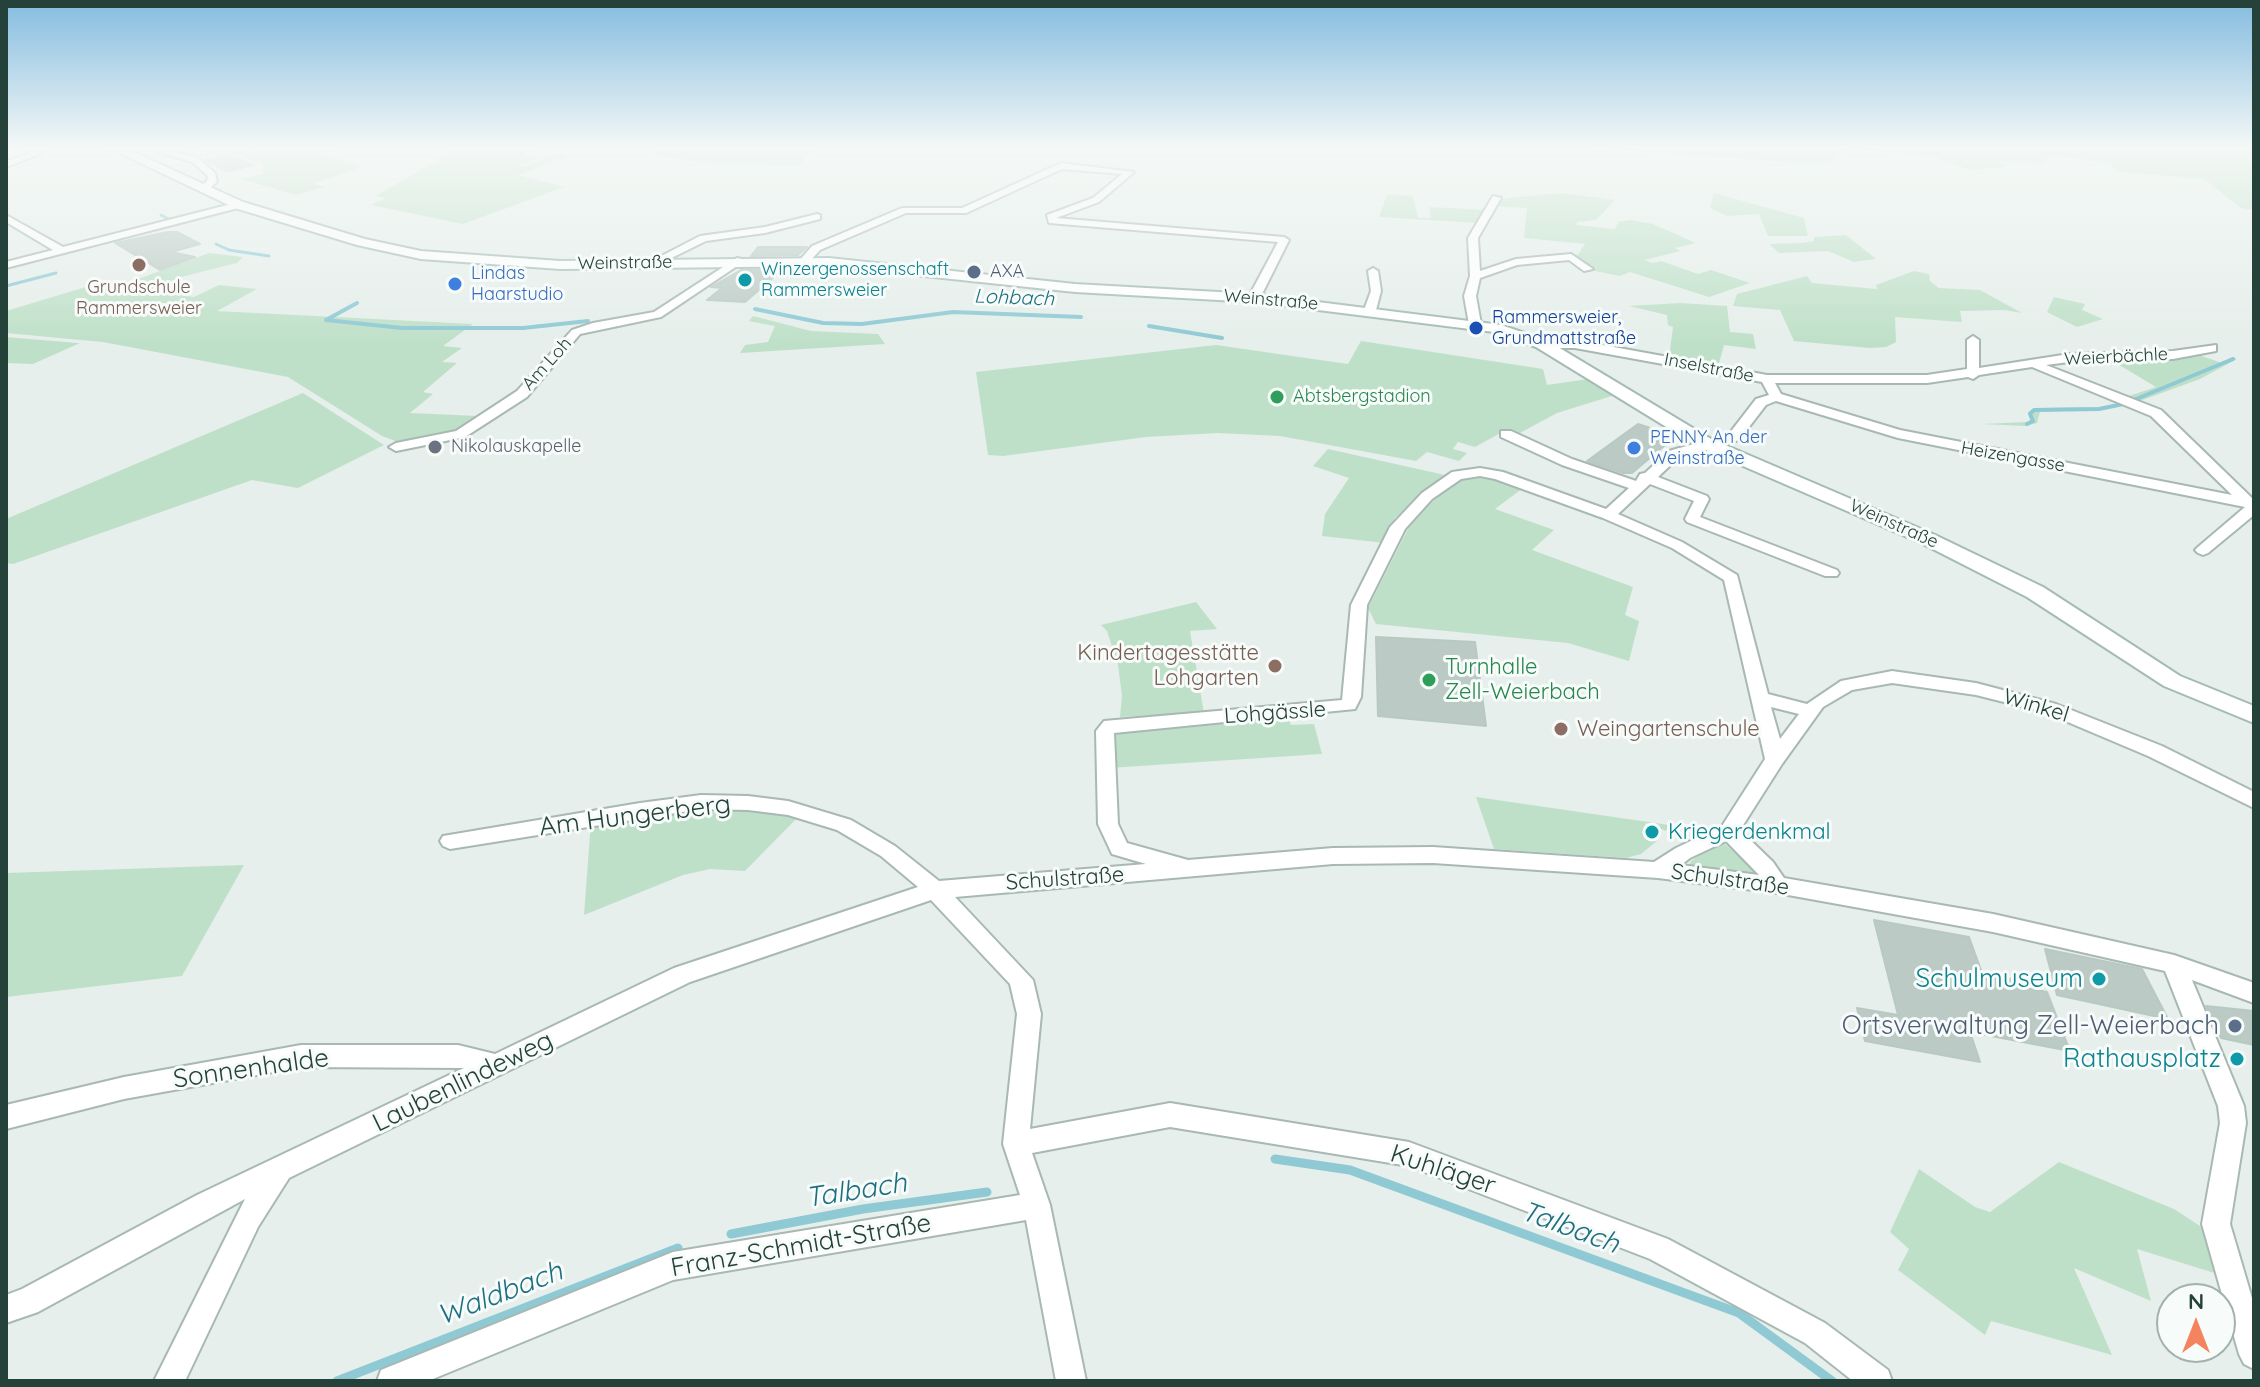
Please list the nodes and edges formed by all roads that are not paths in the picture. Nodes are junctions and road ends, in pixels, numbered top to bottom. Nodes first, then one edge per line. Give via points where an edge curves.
1 (209, 213) edge
2 (265, 213) edge
3 (899, 213) edge
4 (1059, 213) edge
5 (1488, 213) edge
6 (817, 217) dead end
7 (6, 218) edge
8 (62, 251) junction
9 (741, 260) junction
10 (804, 261) junction
11 (653, 263) junction
12 (6, 265) edge
13 (1588, 269) dead end
14 (1373, 271) dead end
15 (1475, 276) junction
16 (1254, 298) junction
17 (1370, 310) junction
18 (1475, 324) junction
19 (1973, 340) dead end
20 (1542, 344) junction
21 (2212, 348) dead end
22 (2035, 365) junction
23 (1973, 375) junction
24 (1767, 379) junction
25 (1776, 397) junction
26 (1506, 434) dead end
27 (1705, 443) junction
28 (396, 447) dead end
29 (1641, 482) junction
30 (2252, 504) edge
31 (1608, 515) junction
32 (2203, 550) dead end
33 (1831, 573) dead end
34 (1760, 698) junction
35 (1810, 711) junction
36 (2254, 715) edge
37 (1111, 725) joint
38 (1775, 759) junction
39 (2254, 801) edge
40 (1729, 831) junction
41 (450, 841) dead end
42 (1195, 869) junction
43 (1658, 870) junction
44 (1777, 885) junction
45 (935, 890) junction
46 (2174, 964) junction
47 (2254, 993) edge
48 (498, 1065) junction
49 (6, 1117) edge
50 (1016, 1144) junction
51 (279, 1170) junction
52 (1037, 1205) junction
53 (6, 1309) edge
54 (2254, 1354) edge
55 (169, 1381) edge
56 (392, 1381) edge
57 (1071, 1381) edge
58 (1877, 1381) edge

1 - 8 street
2 - 11 street, Weinstraße via 421,255 520,264
3 - 10 street via 816,248
4 - 16 street via 1050,217 1052,221 1284,240
5 - 15 street via 1473,238
6 - 11 street via 704,238
7 - 8 street
8 - 12 street
9 - 10 street, Weinstraße
9 - 11 street, Weinstraße
9 - 28 street, Am Loh via 657,315 576,332 522,394 460,434
10 - 16 street, Weinstraße via 1075,288
13 - 15 street via 1571,257 1516,262
14 - 17 street via 1376,291
15 - 18 street via 1470,296
16 - 17 street, Weinstraße
17 - 18 street, Weinstraße
18 - 20 street, Weinstraße
19 - 23 street
20 - 24 street, Inselstraße via 1575,344
20 - 27 street, Weinstraße
21 - 22 street, Weierbächle
22 - 23 street, Weierbächle
22 - 30 street via 2156,413
23 - 24 street, Weierbächle
24 - 25 street, Inselstraße
25 - 27 street, Inselstraße via 1761,402 1734,437
25 - 30 street, Heizengasse via 1923,440
26 - 29 street via 1567,462
27 - 29 street via 1674,454
27 - 36 street, Weinstraße via 1941,545 2035,592 2172,681
29 - 31 street
29 - 33 street via 1702,499 1692,519
30 - 32 street
31 - 34 street via 1677,545 1731,578
31 - 37 street, Lohgässle via 1498,475 1457,475 1427,496 1398,527 1359,605 1349,705
34 - 35 street
34 - 38 street
35 - 38 street, Winkel
35 - 39 street, Winkel via 1847,685 1871,678 1976,689 2101,728
37 - 42 street, Schulstraße via 1105,731 1105,780 1108,824 1119,849
38 - 40 street, Winkel
40 - 43 street
40 - 44 street
41 - 45 street, Am Hungerberg via 701,802 748,803 788,808 844,825 888,851
42 - 43 street, Schulstraße via 1333,856 1433,855
42 - 45 street, Schulstraße
43 - 44 street, Schulstraße
44 - 46 street, Schulstraße via 1993,923
45 - 48 street, Laubenlindeweg via 682,975
45 - 50 street, Am Hungerberg via 1021,980 1029,1014
46 - 47 street, Schulstraße
46 - 54 street via 2231,1106 2233,1123 2216,1224
48 - 49 street, Sonnenhalde via 458,1056 301,1056 124,1088
48 - 51 street, Laubenlindeweg
50 - 52 street, Am Hungerberg
50 - 58 street, Kuhläger via 1170,1115 1409,1154 1658,1249 1815,1333
51 - 53 street, Laubenlindeweg
51 - 55 street via 248,1218
52 - 56 street, Franz-Schmidt-Straße via 673,1266
52 - 57 street, Am Hungerberg

